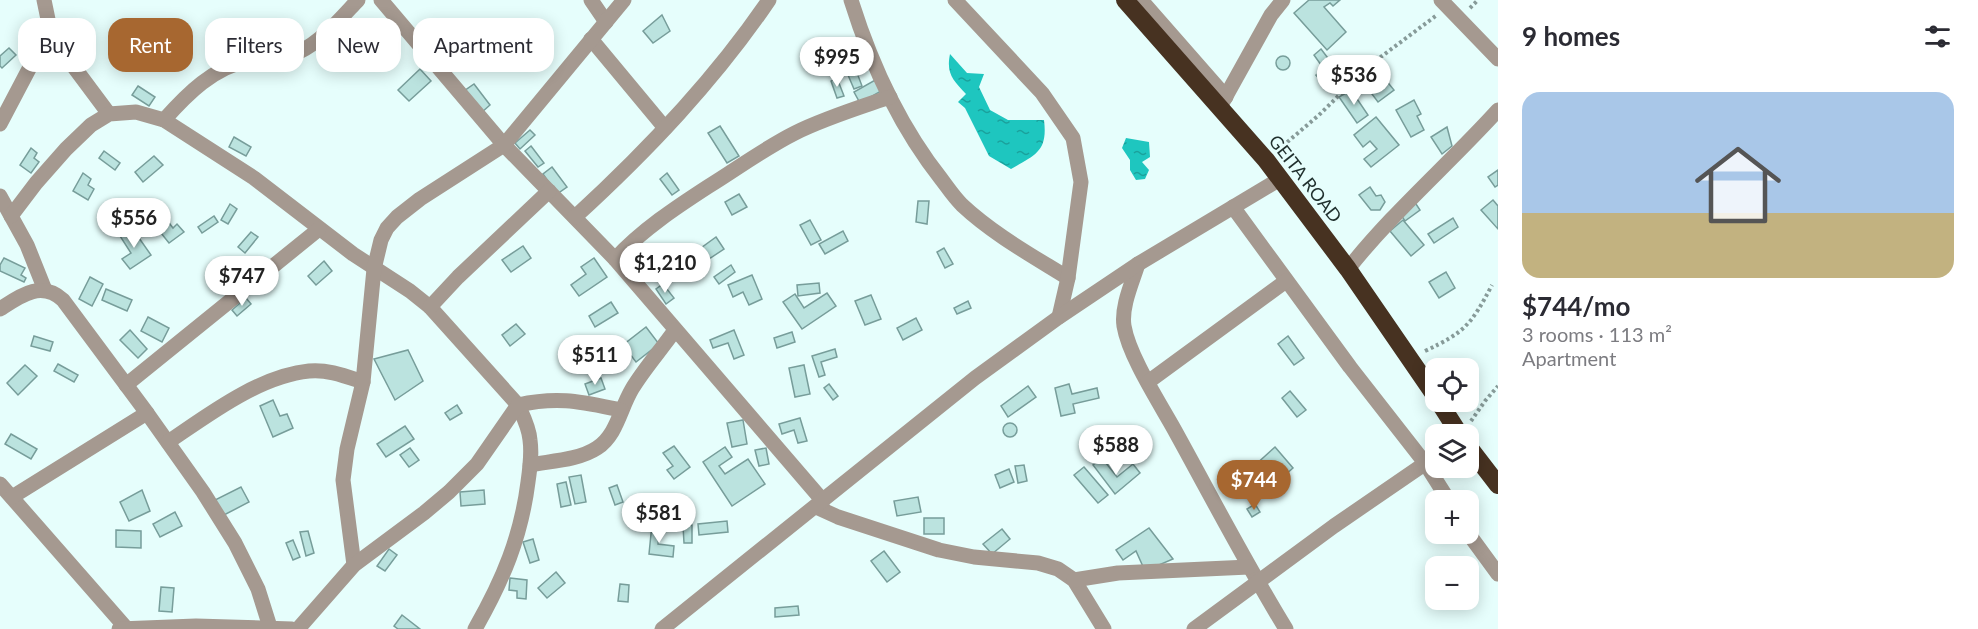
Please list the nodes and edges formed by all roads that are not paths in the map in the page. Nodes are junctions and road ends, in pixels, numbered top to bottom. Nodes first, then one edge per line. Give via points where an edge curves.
1 (44, 0) edge
2 (358, 0) edge
3 (381, 0) edge
4 (591, 0) edge
5 (624, 0) edge
6 (769, 0) edge
7 (851, 0) edge
8 (955, 0) edge
9 (1125, 0) edge
10 (1142, 0) edge
11 (1283, 0) edge
12 (1445, 3) edge
13 (48, 18) edge
14 (606, 22) junction
15 (591, 39) junction
16 (1498, 59) edge
17 (27, 72) edge
18 (78, 72) edge
19 (890, 96) junction
20 (1223, 102) junction
21 (1498, 110) edge
22 (110, 114) junction
23 (164, 120) junction
24 (0, 124) edge
25 (665, 128) junction
26 (504, 145) junction
27 (1280, 179) junction
28 (549, 192) junction
29 (0, 196) edge
30 (1233, 207) junction
31 (11, 216) junction
32 (575, 217) junction
33 (319, 229) junction
34 (615, 259) junction
35 (1138, 264) junction
36 (374, 268) junction
37 (1348, 270) junction
38 (1068, 278) junction
39 (1286, 281) junction
40 (45, 290) junction
41 (430, 307) junction
42 (0, 309) edge
43 (1059, 317) junction
44 (675, 330) junction
45 (662, 348) junction
46 (691, 348) junction
47 (1425, 380) edge
48 (363, 382) junction
49 (1148, 382) junction
50 (126, 385) junction
51 (518, 405) junction
52 (621, 410) junction
53 (1447, 412) edge
54 (147, 413) junction
55 (1456, 424) edge
56 (168, 442) junction
57 (1425, 453) edge
58 (1479, 457) edge
59 (1425, 462) edge
60 (530, 465) junction
61 (0, 484) edge
62 (1498, 485) edge
63 (12, 497) junction
64 (819, 504) junction
65 (1476, 544) edge
66 (354, 565) junction
67 (1249, 567) junction
68 (1498, 574) edge
69 (1074, 580) junction
70 (1258, 583) junction
71 (197, 627) edge
72 (270, 627) junction
73 (124, 629) edge
74 (292, 629) edge
75 (298, 629) edge
76 (475, 629) edge
77 (662, 629) edge
78 (1104, 629) edge
79 (1194, 629) edge
80 (1286, 629) edge

1 - 13 street
2 - 23 street via 300,52 227,68 202,81
3 - 26 street
4 - 14 street
5 - 14 street
6 - 25 street via 703,88
7 - 19 street via 873,63
8 - 38 street via 1042,93 1073,138 1081,183
9 - 20 highway, GEITA ROAD
10 - 20 street
11 - 20 street
12 - 16 street
14 - 15 street
15 - 25 street
15 - 26 street
17 - 24 street
18 - 22 street
19 - 34 street via 795,133 764,151 685,201 641,233
19 - 38 street via 930,165 961,203 987,226
20 - 27 highway, GEITA ROAD
21 - 37 street via 1388,222
22 - 23 street via 136,112
22 - 31 street via 66,148
23 - 33 street via 254,178
25 - 32 street
26 - 28 street
26 - 36 street via 397,217 381,240
27 - 30 street
27 - 37 highway, GEITA ROAD
28 - 32 street
28 - 41 street
29 - 31 street
30 - 35 street
30 - 39 street
31 - 40 street
32 - 34 street
33 - 36 street
33 - 50 street
34 - 44 street
35 - 43 street
35 - 49 street via 1125,307 1124,325
36 - 41 street
36 - 48 street
37 - 47 highway, GEITA ROAD
38 - 43 street
39 - 49 street
39 - 57 street via 1350,367
40 - 42 street via 25,293
40 - 50 street via 63,300
41 - 51 street
43 - 64 street via 975,378
44 - 45 street
44 - 46 street
45 - 46 street
45 - 52 street
46 - 64 street
48 - 56 street via 331,372 286,375 210,413
48 - 66 street via 343,480
49 - 67 street
50 - 54 street
51 - 52 street via 563,399
51 - 60 street via 527,425
51 - 66 street via 477,464 449,492
52 - 60 street via 606,442 594,450
53 - 55 highway
54 - 56 street
54 - 63 street
56 - 72 street via 235,543 258,589
58 - 62 highway
59 - 70 street
60 - 76 street via 520,528 494,596
61 - 63 street
63 - 73 street
64 - 69 street via 860,525 939,550 1038,563 1058,569
64 - 77 street
65 - 68 street
66 - 75 street
67 - 69 street via 1118,573
67 - 70 street
69 - 78 street
70 - 79 street
70 - 80 street
71 - 72 street
71 - 73 street
72 - 74 street

